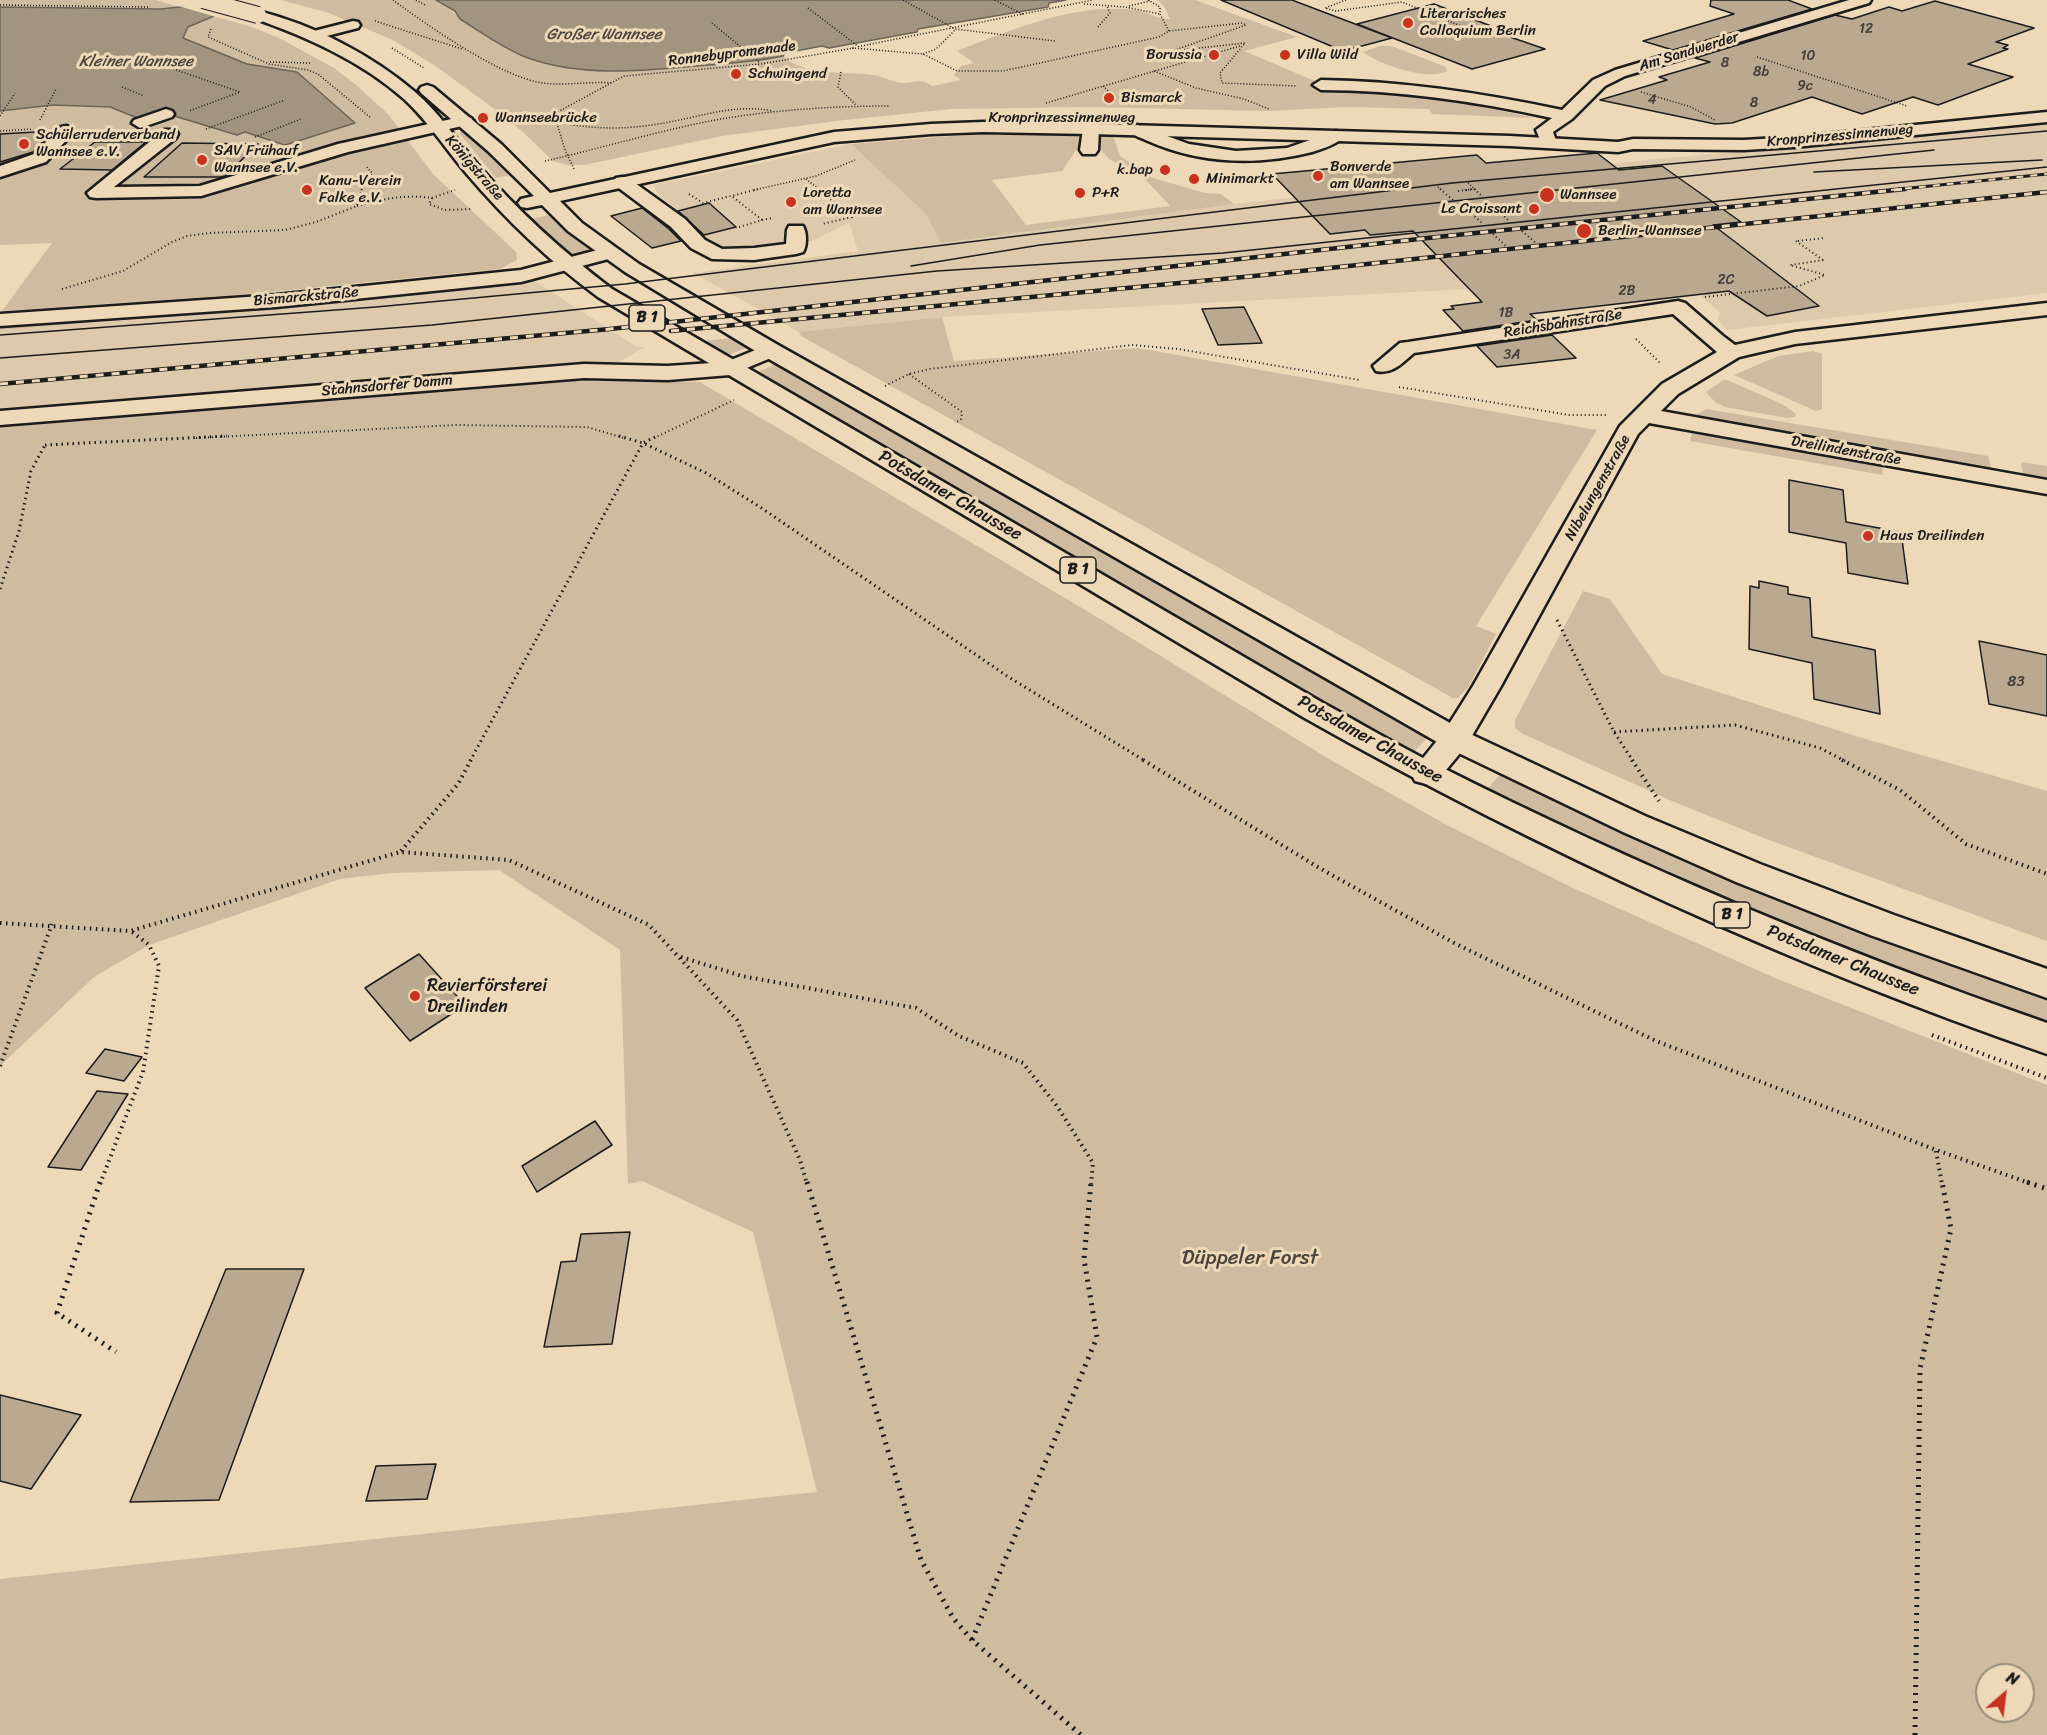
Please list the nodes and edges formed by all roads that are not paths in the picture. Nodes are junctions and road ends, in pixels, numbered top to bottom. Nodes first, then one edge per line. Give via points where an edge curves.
1 (203, 0) edge
2 (236, 0) edge
3 (1864, 0) edge
4 (353, 25) road end
5 (331, 31) junction
6 (315, 35) junction
7 (391, 62) dead end
8 (408, 74) dead end
9 (1322, 85) dead end
10 (166, 114) dead end
11 (1566, 116) junction
12 (2047, 117) edge
13 (465, 121) junction
14 (140, 123) dead end
15 (1092, 123) junction
16 (439, 127) junction
17 (66, 131) dead end
18 (170, 134) dead end
19 (1546, 136) junction
20 (1089, 150) dead end
21 (0, 172) edge
22 (617, 176) junction
23 (539, 193) junction
24 (502, 201) junction
25 (796, 230) dead end
26 (609, 253) junction
27 (567, 265) junction
28 (2047, 309) edge
29 (0, 320) edge
30 (770, 350) junction
31 (1732, 352) junction
32 (730, 368) junction
33 (1377, 374) road end
34 (1644, 416) junction
35 (0, 418) edge
36 (2047, 487) edge
37 (1455, 739) junction
38 (1425, 773) junction
39 (2047, 984) edge
40 (2047, 1038) edge

1 - 6 main road, Königstraße / B 1, bridge
2 - 5 main road
3 - 11 main road, Am Sandwerder via 1620,73 1599,83
4 - 5 main road
5 - 6 main road
5 - 7 main road
6 - 16 main road, Königstraße / B 1 via 380,71 412,97
8 - 13 main road, Königstraße / B 1
9 - 11 main road via 1432,91
10 - 14 main road
11 - 19 main road, Am Sandwerder
12 - 19 main road, Kronprinzessinnenweg via 1764,144 1618,147
13 - 16 main road
13 - 23 main road, Königstraße / B 1
15 - 19 main road, Kronprinzessinnenweg via 1290,122
15 - 19 main road, Kronprinzessinnenweg via 1137,130 1181,148 1245,156 1284,155 1313,148 1336,136
15 - 20 main road
15 - 22 main road, Kronprinzessinnenweg via 882,132
15 - 22 main road, Kronprinzessinnenweg via 1029,117 928,119 828,129 705,151
16 - 18 main road via 344,148 201,191 96,193
16 - 24 main road, Königstraße / B 1
17 - 21 main road via 40,158
22 - 23 main road, Kronprinzessinnenweg
22 - 25 main road via 678,223 698,244 719,255 796,248
23 - 24 main road, Kronprinzessinnenweg
23 - 26 main road, Königstraße / B 1
24 - 27 main road, Königstraße / B 1
26 - 27 main road, Bismarckstraße
26 - 30 main road, Königstraße / B 1
27 - 29 main road, Bismarckstraße via 521,276 276,301
27 - 32 main road, Königstraße / B 1 via 605,293
28 - 31 main road, Nibelungenstraße via 1795,338
30 - 32 main road, Stahnsdorfer Damm
30 - 37 main road, B 1
31 - 33 main road, Reichsbahnstraße via 1678,307 1408,348
31 - 34 main road, Nibelungenstraße via 1670,389
32 - 35 main road, Stahnsdorfer Damm via 668,373 572,372
32 - 38 main road, Potsdamer Chaussee / B 1
34 - 36 main road, Dreilindenstraße
34 - 37 main road, Nibelungenstraße via 1628,431
37 - 38 main road, Nibelungenstraße
37 - 39 main road, B 1 via 1748,873
38 - 40 main road, Potsdamer Chaussee / B 1 via 1608,862 1738,918 1974,1013

